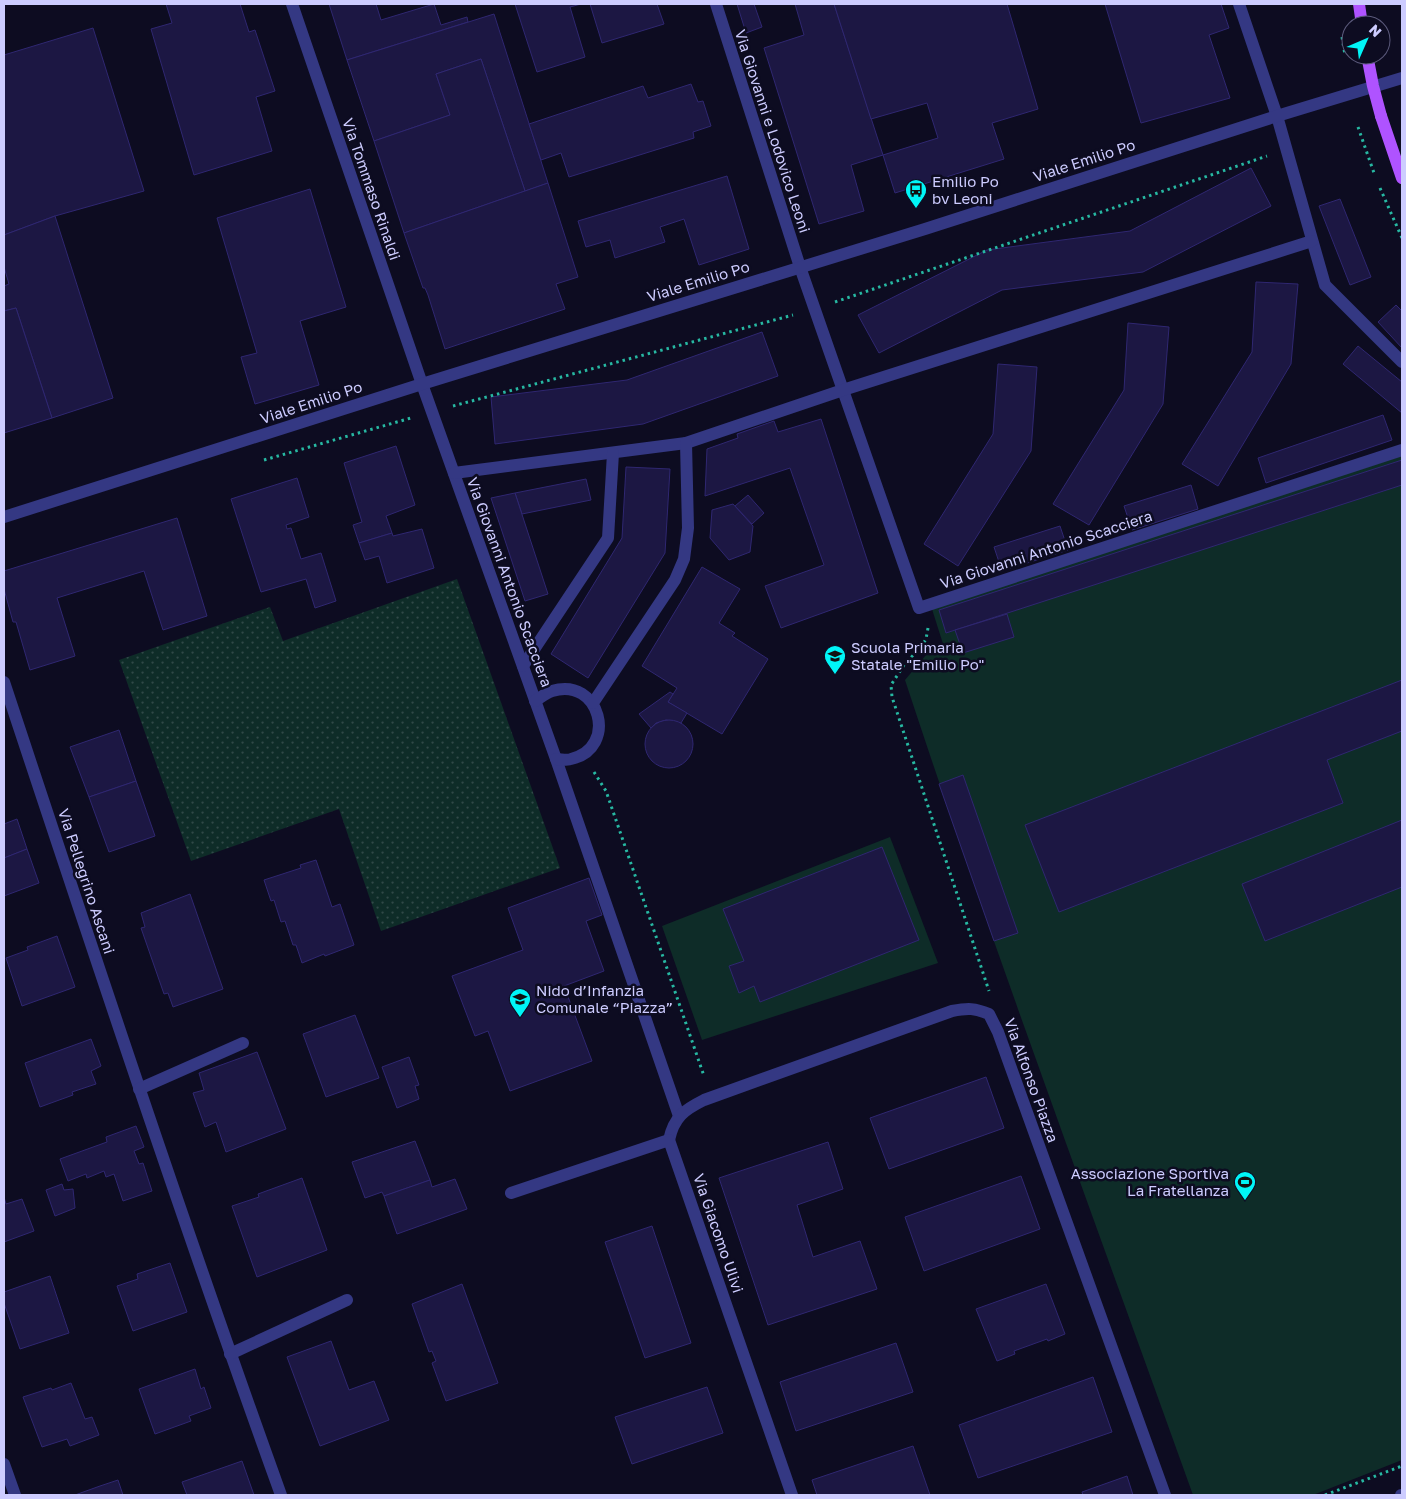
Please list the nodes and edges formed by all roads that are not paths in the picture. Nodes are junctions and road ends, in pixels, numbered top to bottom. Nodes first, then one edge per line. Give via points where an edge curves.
1 (292, 4) edge
2 (716, 4) edge
3 (1239, 4) edge
4 (1368, 65) edge
5 (1402, 78) edge
6 (1277, 116) junction
7 (1402, 178) edge
8 (1312, 241) junction
9 (800, 267) junction
10 (1402, 362) edge
11 (422, 384) junction
12 (843, 390) junction
13 (686, 443) junction
14 (1402, 450) edge
15 (613, 453) junction
16 (454, 473) junction
17 (4, 517) edge
18 (523, 666) junction
19 (4, 682) edge
20 (535, 701) junction
21 (593, 703) junction
22 (556, 759) junction
23 (243, 1043) dead end
24 (139, 1089) junction
25 (680, 1116) junction
26 (669, 1140) junction
27 (511, 1193) dead end
28 (346, 1300) dead end
29 (230, 1354) junction
30 (4, 1464) edge
31 (15, 1495) edge
32 (281, 1495) edge
33 (792, 1495) edge
34 (1165, 1495) edge

1 - 11 street, Via Tommaso Rinaldi
2 - 9 street, Via Giovanni e Lodovico Leoni
3 - 6 street
4 - 7 main road, bridge via 1381,116
5 - 6 street, Viale Emilio Po
6 - 8 street
6 - 9 street, Viale Emilio Po
8 - 10 street via 1324,285
8 - 12 street, Via Giovanni Antonio Scacciera
9 - 11 street, Viale Emilio Po
9 - 12 street
11 - 16 street, Via Giovanni Antonio Scacciera
11 - 17 street, Viale Emilio Po
12 - 13 street, Via Giovanni Antonio Scacciera
12 - 14 street, Via Giovanni Antonio Scacciera via 919,608
13 - 15 street, Via Giovanni Antonio Scacciera
13 - 21 street via 688,528 684,559 675,580
15 - 16 street, Via Giovanni Antonio Scacciera
15 - 18 street via 608,538
16 - 18 street, Via Giovanni Antonio Scacciera
18 - 20 street, Via Giovanni Antonio Scacciera
19 - 24 street, Via Pellegrino Ascani
20 - 21 street, Via Giovanni Antonio Scacciera via 550,691 566,688 581,693
20 - 22 street, Via Giovanni Antonio Scacciera
21 - 22 street via 599,716 599,731 594,744 584,754 570,760
22 - 25 street, Via Giovanni Antonio Scacciera
23 - 24 street
24 - 29 street, Via Pellegrino Ascani
25 - 26 street
25 - 34 street, Via Alfonso Piazza via 686,1109 712,1098 952,1011 966,1008 989,1014 1002,1042
26 - 27 street
26 - 33 street, Via Giacomo Ulivi
28 - 29 street
29 - 32 street, Via Pellegrino Ascani
30 - 31 street

